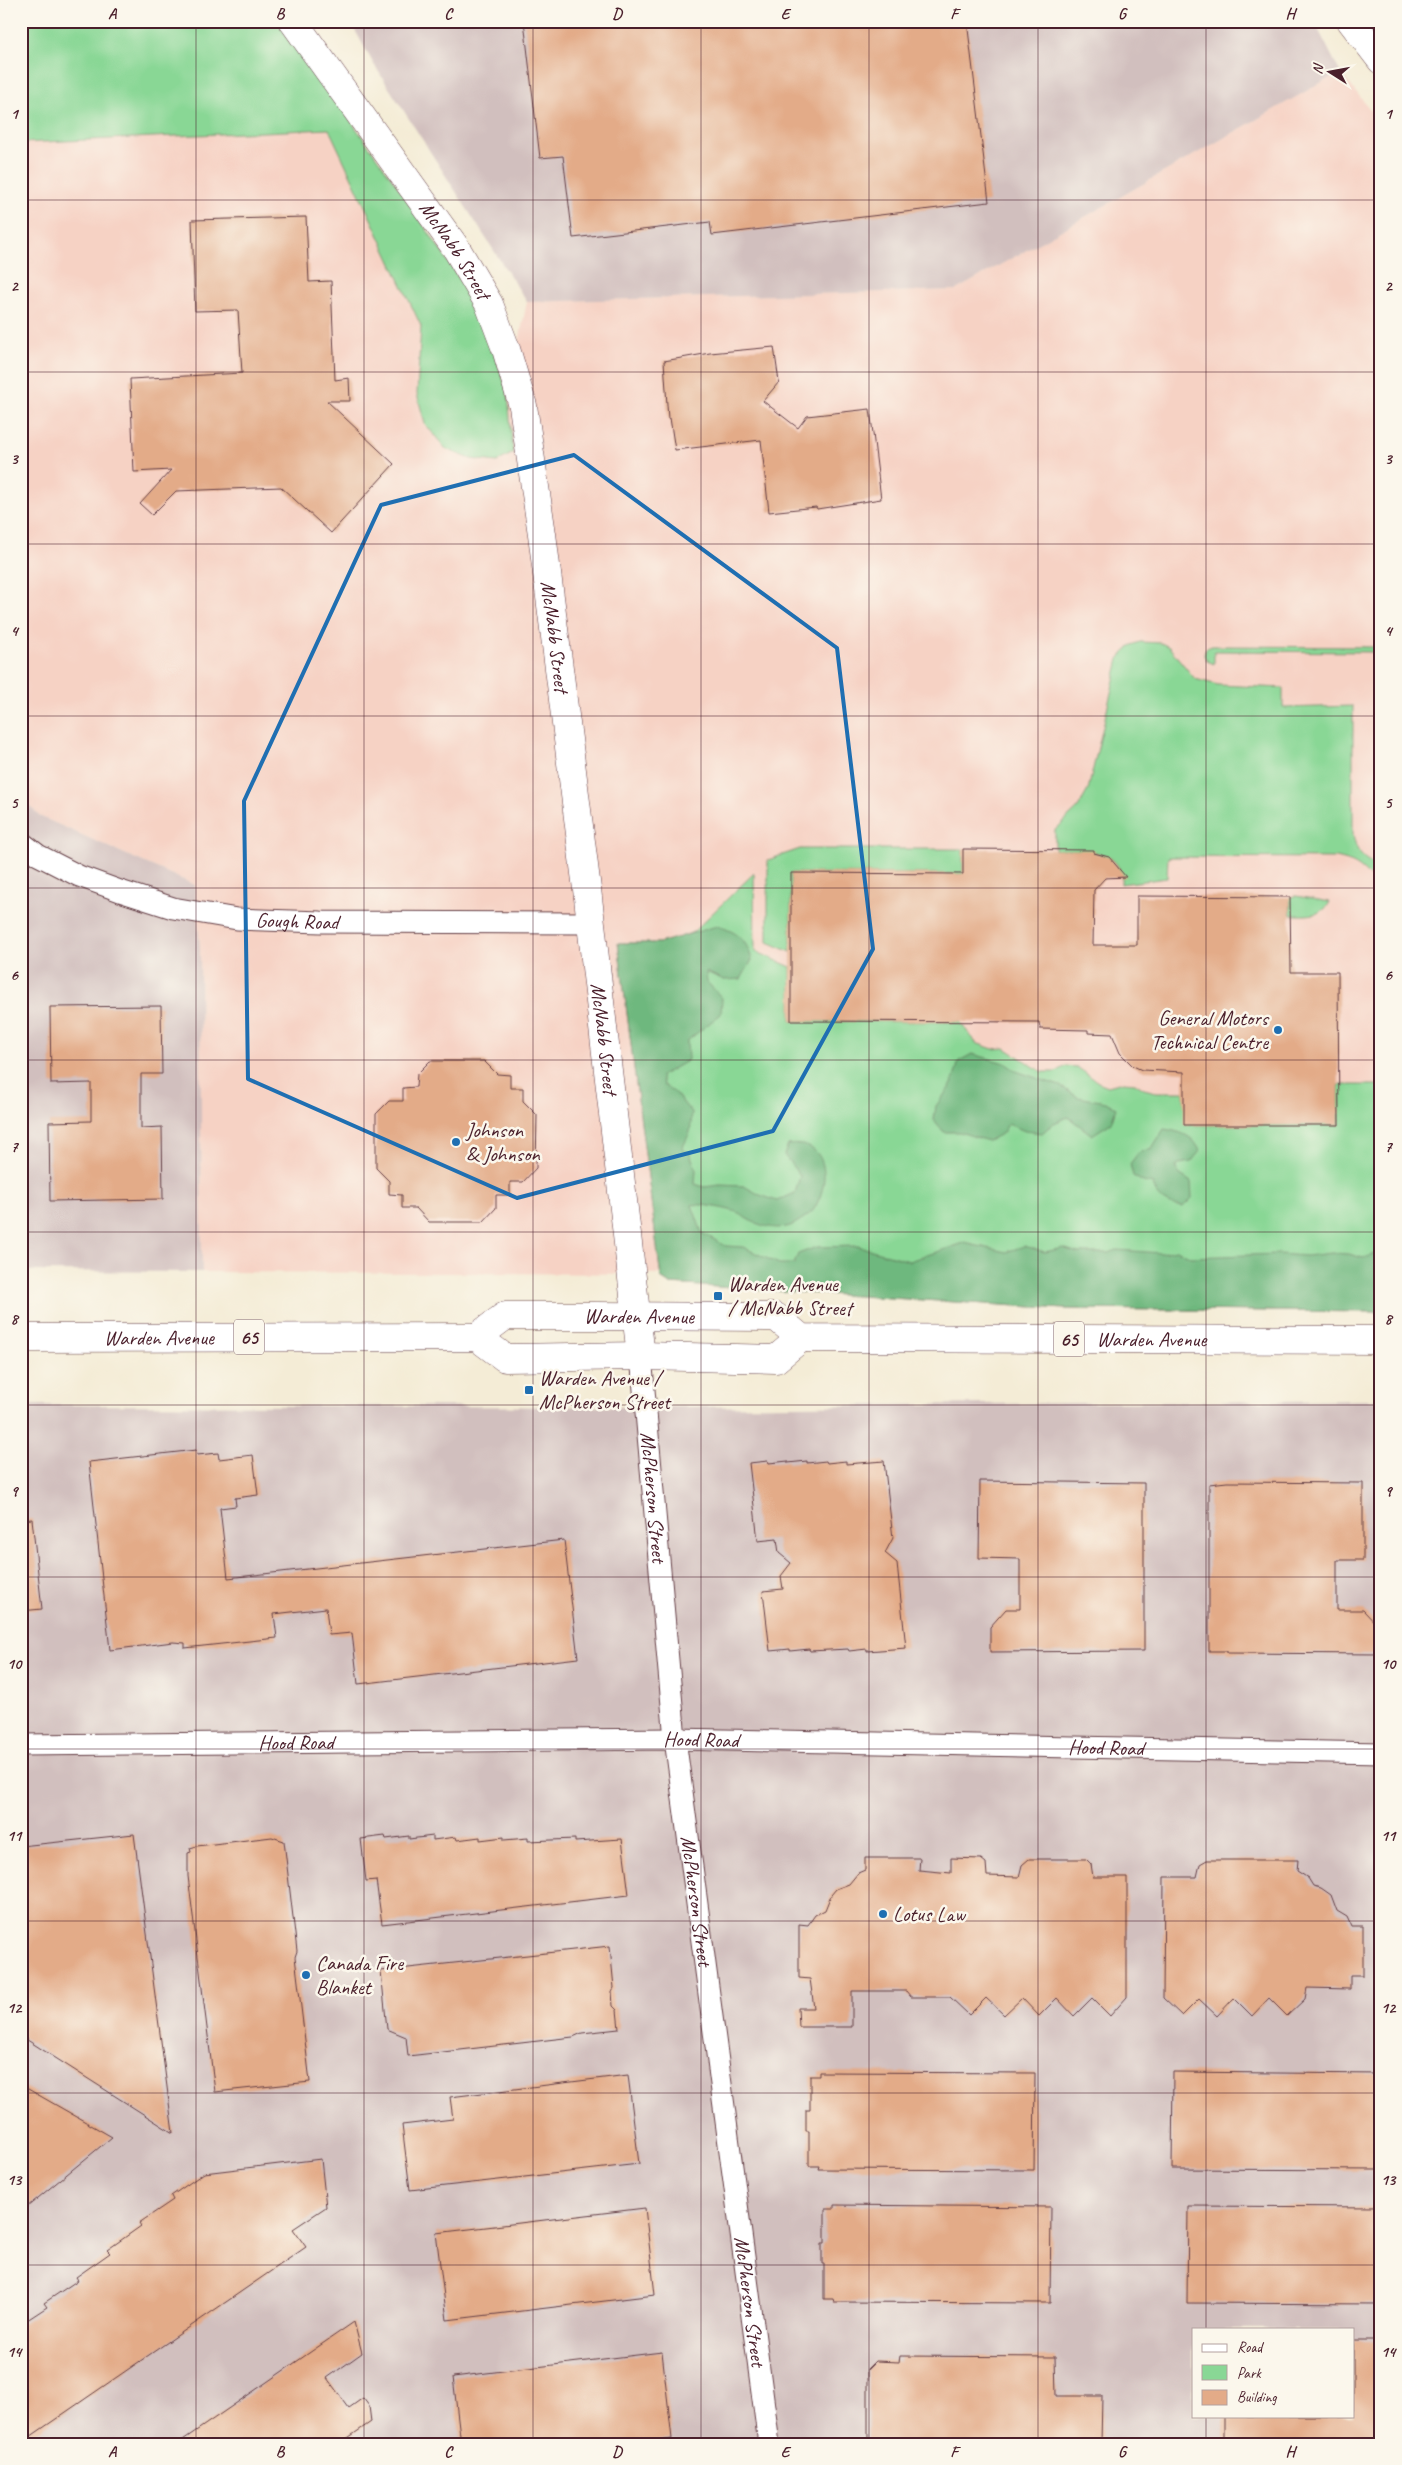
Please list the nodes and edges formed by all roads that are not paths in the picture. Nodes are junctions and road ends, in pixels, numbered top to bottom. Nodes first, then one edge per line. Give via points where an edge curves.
1 (294, 21) edge
2 (1351, 21) edge
3 (1381, 60) edge
4 (21, 842) edge
5 (591, 923) junction
6 (638, 1318) junction
7 (477, 1337) junction
8 (21, 1338) edge
9 (802, 1338) junction
10 (1381, 1340) edge
11 (641, 1356) junction
12 (675, 1739) junction
13 (21, 1745) edge
14 (1381, 1753) edge
15 (769, 2444) edge

1 - 5 main road, McNabb Street via 456,248 489,304 506,349 524,406 532,460
2 - 3 main road
4 - 5 street, Gough Road via 78,876 174,908 237,919
5 - 6 main road, McNabb Street
6 - 7 main road, Warden Avenue via 505,1316
6 - 9 main road, Warden Avenue via 776,1317
6 - 11 main road, McNabb Street
7 - 8 main road, Warden Avenue / 65
7 - 11 main road, Warden Avenue via 505,1358
9 - 10 main road, Warden Avenue / 65
9 - 11 main road, Warden Avenue via 776,1359
11 - 12 street, McPherson Street
12 - 13 street, Hood Road
12 - 14 street, Hood Road
12 - 15 street, McPherson Street

